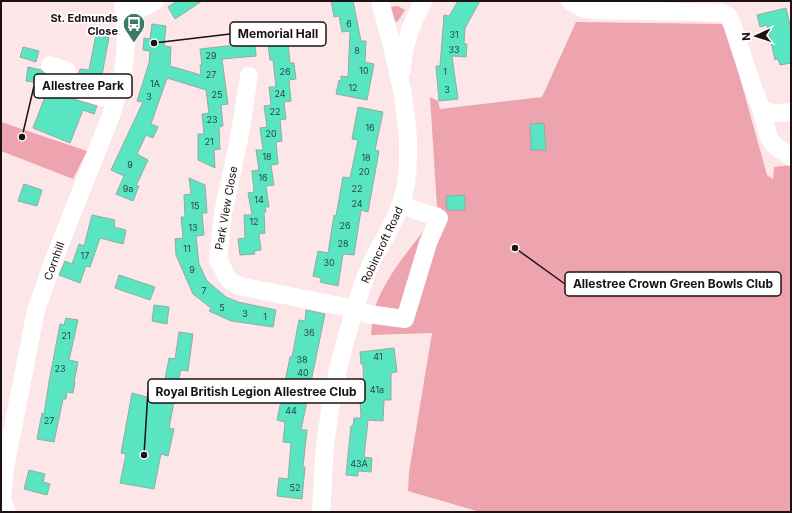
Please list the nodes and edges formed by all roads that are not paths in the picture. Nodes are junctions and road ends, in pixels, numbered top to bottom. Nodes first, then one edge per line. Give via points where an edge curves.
1 (155, 1) edge
2 (380, 1) edge
3 (423, 1) edge
4 (570, 1) edge
5 (124, 8) edge
6 (50, 65) dead end
7 (249, 76) dead end
8 (401, 85) junction
9 (115, 102) junction
10 (762, 108) junction
11 (791, 112) edge
12 (791, 157) edge
13 (401, 205) junction
14 (355, 309) junction
15 (7, 512) edge
16 (321, 512) edge

1 - 5 street via 148,5
2 - 8 street, Robincroft Road
3 - 8 street via 405,42
4 - 10 street via 582,8 594,10 722,13 728,16
5 - 9 street, Cornhill via 125,58
6 - 9 street via 66,70 76,89
7 - 14 street, Park View Close via 239,140 223,213 218,260 229,280 239,286
8 - 13 street, Robincroft Road via 408,152
9 - 15 street, Cornhill via 36,310 5,468 2,498
10 - 11 street via 767,112
10 - 12 street via 769,138 775,146
13 - 14 street, Robincroft Road via 370,267
13 - 14 street, Park View Close via 438,218 405,319 368,314
14 - 16 street, Robincroft Road via 336,383 327,433

